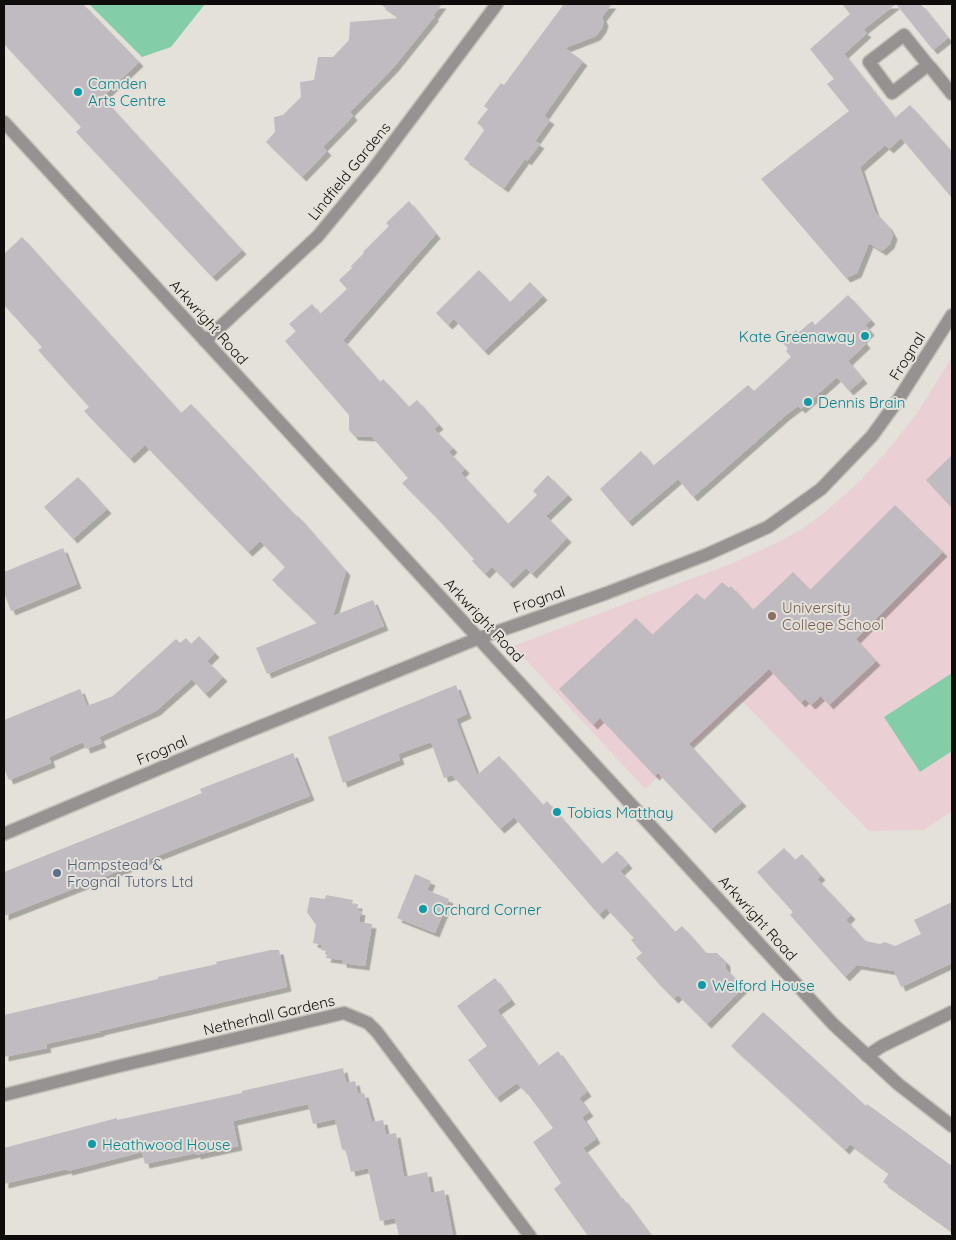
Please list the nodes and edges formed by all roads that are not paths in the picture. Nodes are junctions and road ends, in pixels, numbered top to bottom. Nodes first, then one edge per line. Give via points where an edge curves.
1 (497, 4) edge
2 (928, 65) junction
3 (952, 94) edge
4 (4, 122) edge
5 (952, 315) edge
6 (205, 341) junction
7 (479, 638) junction
8 (4, 834) edge
9 (952, 1012) edge
10 (867, 1056) junction
11 (4, 1095) edge
12 (952, 1126) edge
13 (530, 1236) edge

1 - 6 street, Lindfield Gardens via 374,168 318,236
2 - 2 street via 892,93 869,62 904,35
2 - 3 street
4 - 6 street, Arkwright Road
5 - 7 street, Frognal via 872,436 821,489 768,527 708,554
6 - 7 street, Arkwright Road
7 - 8 street, Frognal
7 - 10 street, Arkwright Road via 833,1024
9 - 10 street
10 - 12 street, Arkwright Road
11 - 13 street, Netherhall Gardens via 344,1013 368,1023 377,1032

